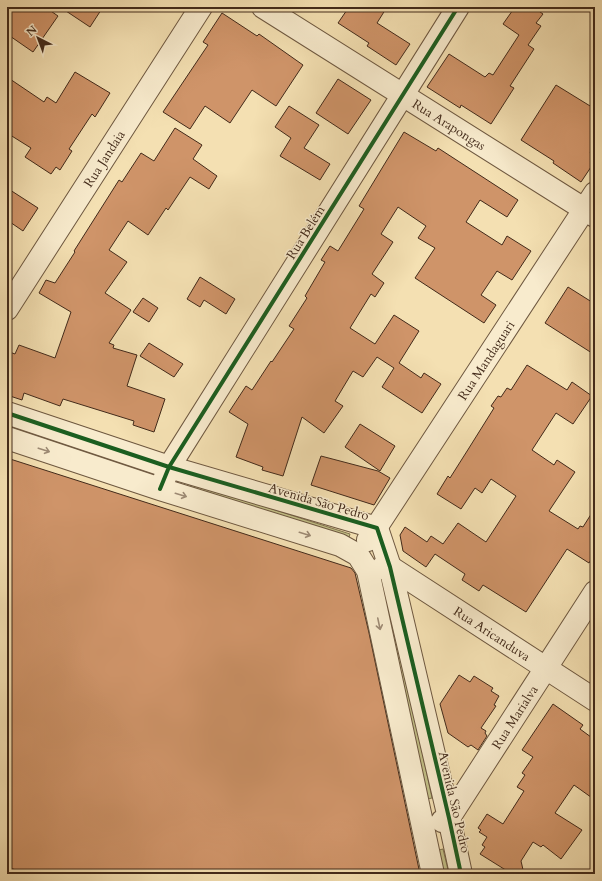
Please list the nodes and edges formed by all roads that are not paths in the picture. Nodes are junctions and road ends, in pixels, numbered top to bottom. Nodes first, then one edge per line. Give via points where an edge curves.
1 (202, 7) edge
2 (263, 7) edge
3 (458, 7) edge
4 (402, 95) junction
5 (591, 206) edge
6 (7, 309) edge
7 (7, 413) edge
8 (7, 438) edge
9 (169, 467) junction
10 (160, 489) junction
11 (376, 528) junction
12 (363, 563) junction
13 (390, 567) junction
14 (595, 592) edge
15 (397, 596) junction
16 (375, 603) junction
17 (546, 668) junction
18 (595, 700) edge
19 (449, 818) junction
20 (423, 827) junction
21 (433, 874) edge
22 (461, 874) edge

1 - 6 street, Rua Jandaia
2 - 4 street, Rua Arapongas
3 - 4 street, Rua Belém
4 - 5 street, Rua Arapongas
4 - 9 street, Rua Belém
5 - 11 street, Rua Mandaguari
7 - 9 street, Avenida São Pedro
8 -> 10 street
9 - 10 street, Rua Belém
9 - 11 street, Avenida São Pedro
10 -> 12 street via 340,545
11 - 12 street, Rua Mandaguari
11 - 13 street, Avenida São Pedro
12 - 13 street
12 - 16 street
13 - 15 street, Avenida São Pedro
13 - 17 street, Rua Aricanduva
14 - 17 street, Rua Marialva
15 - 16 street via 386,594
15 - 19 street, Avenida São Pedro
16 -> 20 street
17 - 18 street, Rua Aricanduva
17 - 19 street, Rua Marialva
19 - 20 street
19 - 22 street, Avenida São Pedro
20 - 21 street

